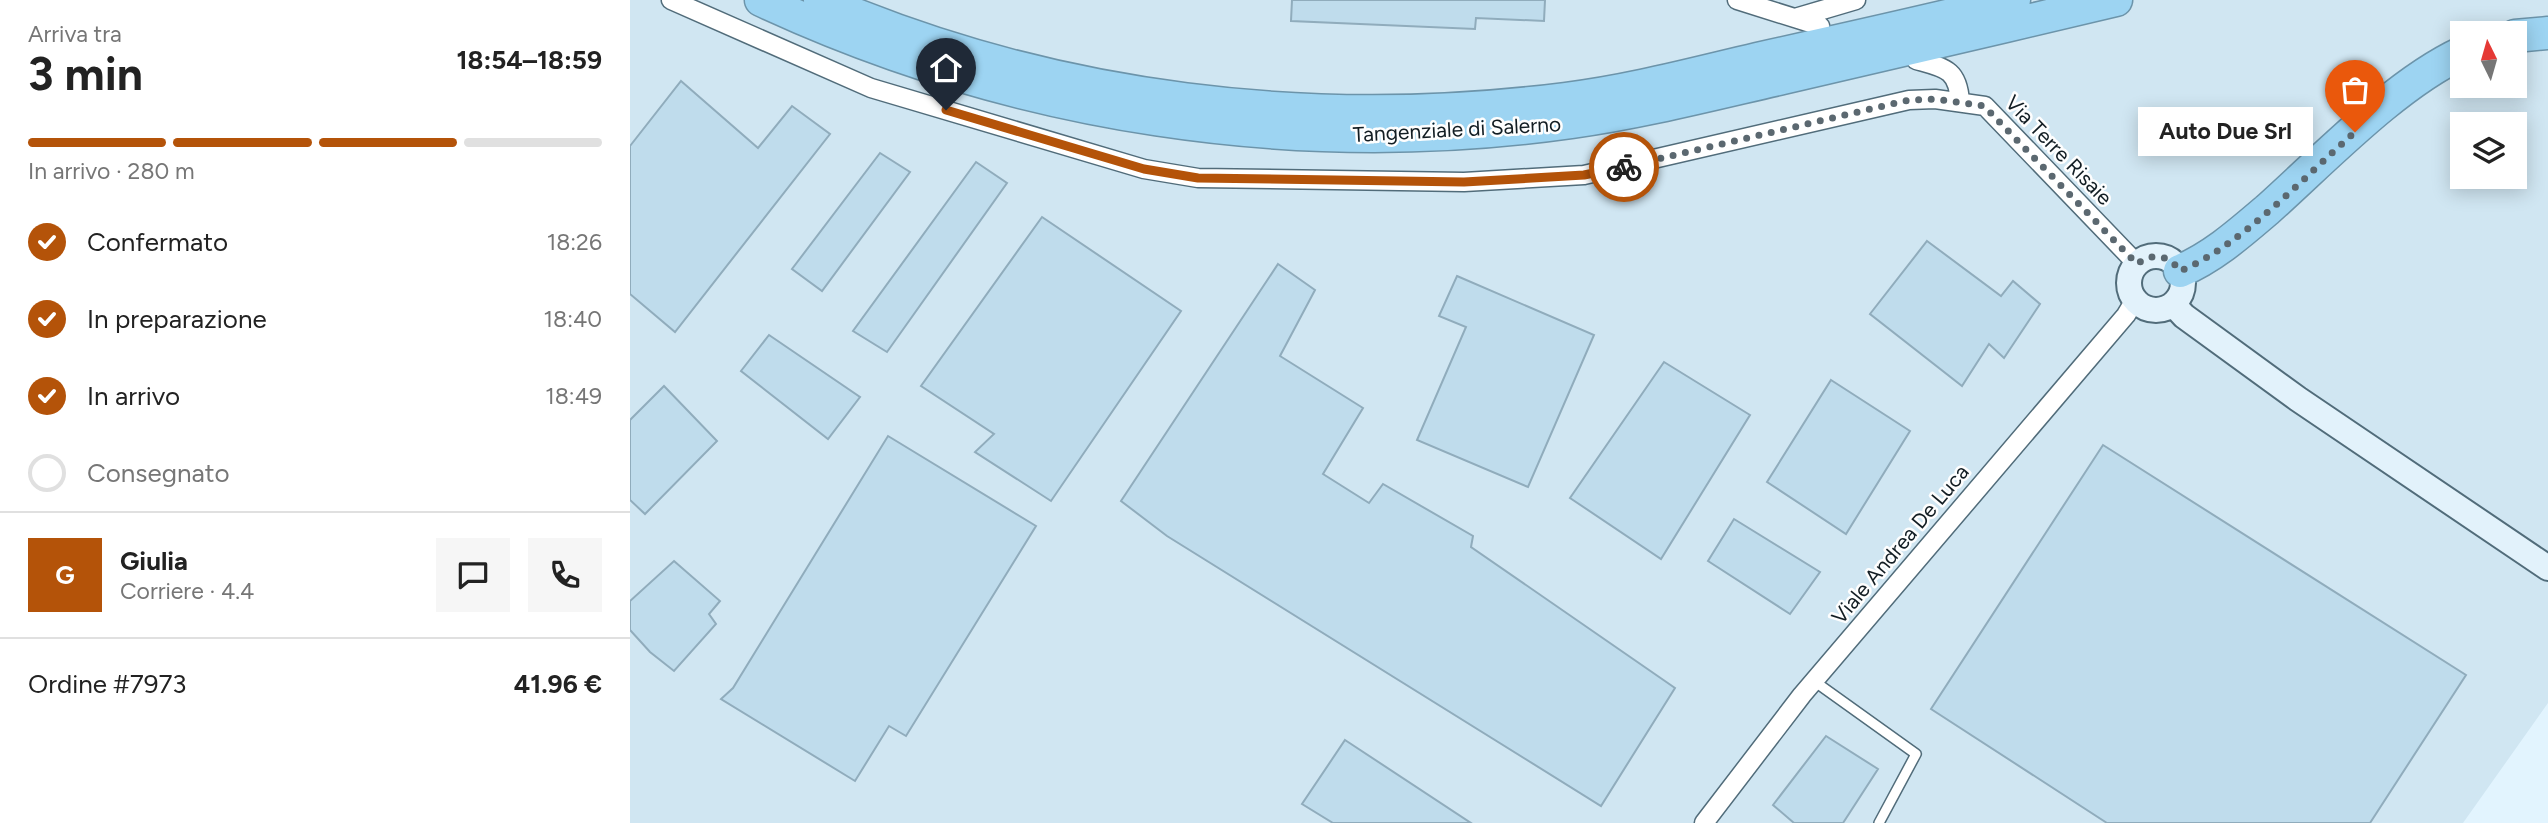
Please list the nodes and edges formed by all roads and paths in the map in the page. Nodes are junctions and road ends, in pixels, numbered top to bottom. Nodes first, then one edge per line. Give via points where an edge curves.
1 (671, 0) edge
2 (761, 0) edge
3 (820, 0) edge
4 (1737, 0) edge
5 (1856, 0) edge
6 (2014, 0) edge
7 (2116, 0) edge
8 (1795, 19) junction
9 (1820, 26) dead end
10 (2548, 33) edge
11 (2527, 35) edge
12 (1916, 60) dead end
13 (2450, 60) edge
14 (1960, 102) junction
15 (2137, 264) junction
16 (2180, 271) junction
17 (2135, 299) junction
18 (2173, 304) junction
19 (2548, 568) edge
20 (1814, 681) junction
21 (1704, 823) edge
22 (1879, 823) edge

1 - 14 street, Via Terre Risaie via 871,88 1144,169 1198,178 1464,182 1584,175 1909,100
2 - 7 highway, Tangenziale di Salerno via 916,62 1033,96 1223,128 1364,136 1477,132 1619,115
3 - 6 highway, Tangenziale di Salerno via 964,52 1102,86 1233,106 1393,112 1604,93
4 - 8 street
5 - 8 street
8 - 9 street
10 - 11 highway
12 - 14 street via 1951,74
13 - 16 highway via 2414,81 2235,238
14 - 15 street, Via Terre Risaie via 1984,106
15 - 16 street via 2161,256
15 - 17 street via 2130,278
16 - 18 street via 2182,289
17 - 18 street via 2149,309
17 - 20 street, Viale Andrea De Luca
18 - 19 street via 2298,399
20 - 21 street, Viale Andrea De Luca
20 - 22 lane via 1916,754

